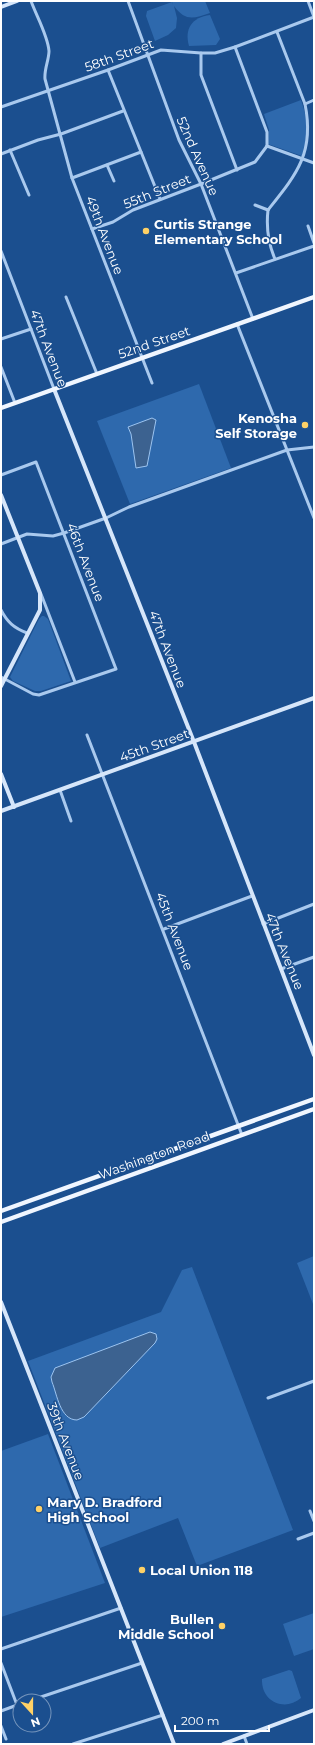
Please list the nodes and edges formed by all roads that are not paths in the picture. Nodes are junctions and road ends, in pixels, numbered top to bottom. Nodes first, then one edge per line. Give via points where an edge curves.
1 (17, 1) edge
2 (31, 1) edge
3 (128, 1) edge
4 (308, 1) edge
5 (1, 7) edge
6 (314, 17) edge
7 (277, 32) junction
8 (235, 47) junction
9 (201, 53) junction
10 (148, 54) junction
11 (108, 70) junction
12 (48, 91) junction
13 (314, 100) edge
14 (305, 104) junction
15 (1, 107) edge
16 (123, 111) junction
17 (61, 134) junction
18 (267, 146) junction
19 (10, 150) junction
20 (141, 152) junction
21 (1, 154) edge
22 (305, 159) junction
23 (314, 163) edge
24 (107, 165) junction
25 (236, 170) junction
26 (72, 178) junction
27 (114, 181) dead end
28 (201, 184) junction
29 (29, 195) dead end
30 (160, 199) junction
31 (255, 206) dead end
32 (268, 210) junction
33 (308, 226) dead end
34 (92, 229) junction
35 (314, 244) edge
36 (1, 252) edge
37 (2, 258) edge
38 (274, 259) junction
39 (236, 273) junction
40 (66, 297) dead end
41 (314, 297) edge
42 (253, 319) junction
43 (237, 324) junction
44 (31, 329) junction
45 (1, 339) edge
46 (142, 357) junction
47 (1, 367) edge
48 (97, 374) junction
49 (152, 383) dead end
50 (54, 389) junction
51 (15, 403) junction
52 (1, 408) edge
53 (314, 447) edge
54 (287, 450) junction
55 (1, 475) edge
56 (1, 495) edge
57 (106, 518) junction
58 (314, 518) edge
59 (64, 533) junction
60 (18, 537) junction
61 (1, 544) edge
62 (40, 593) junction
63 (1, 610) edge
64 (27, 634) junction
65 (2, 678) edge
66 (75, 682) junction
67 (1, 686) edge
68 (314, 698) edge
69 (87, 734) dead end
70 (194, 742) junction
71 (1, 774) edge
72 (102, 775) junction
73 (60, 790) junction
74 (14, 807) junction
75 (1, 811) edge
76 (71, 821) dead end
77 (252, 896) junction
78 (314, 904) edge
79 (263, 924) junction
80 (164, 929) junction
81 (314, 958) edge
82 (282, 969) junction
83 (314, 1055) edge
84 (314, 1099) edge
85 (314, 1109) edge
86 (238, 1126) junction
87 (242, 1134) junction
88 (1, 1211) edge
89 (1, 1222) edge
90 (1, 1302) edge
91 (314, 1381) edge
92 (268, 1398) dead end
93 (310, 1511) dead end
94 (314, 1521) edge
95 (314, 1533) edge
96 (298, 1539) dead end
97 (121, 1608) junction
98 (1, 1649) edge
99 (1, 1663) edge
100 (142, 1663) junction
101 (13, 1693) edge
102 (52, 1693) edge
103 (12, 1707) edge
104 (314, 1710) edge
105 (1, 1711) edge
106 (163, 1714) junction
107 (1, 1726) edge
108 (244, 1736) junction
109 (6, 1739) dead end
110 (73, 1744) edge
111 (174, 1744) edge
112 (223, 1744) edge
113 (247, 1744) edge

1 - 5 street
2 - 12 street, 49th Avenue via 49,49 44,72
3 - 10 street, 52nd Avenue
4 - 6 street
6 - 7 street, 58th Street
7 - 8 street, 58th Street
7 - 14 street
8 - 9 street, 58th Street via 215,53
8 - 18 street via 267,132
9 - 10 street, 58th Street via 161,50
9 - 25 street via 201,75
10 - 11 street, 58th Street
10 - 28 street, 52nd Avenue via 179,140
11 - 12 street, 58th Street
11 - 16 street
12 - 15 street, 58th Street
12 - 17 street, 49th Avenue
13 - 14 street
14 - 22 street via 309,135
16 - 17 street
16 - 20 street
17 - 19 street
17 - 26 street, 49th Avenue
18 - 22 street
18 - 25 street, 55th Street via 255,162
19 - 21 street
19 - 29 street
20 - 24 street
20 - 30 street
22 - 23 street
22 - 32 street
24 - 26 street
24 - 27 street
25 - 28 street, 55th Street
26 - 34 street, 49th Avenue
28 - 30 street, 55th Street
28 - 39 street, 52nd Avenue
30 - 34 street, 55th Street via 113,222
31 - 32 street
32 - 38 street via 266,226
33 - 35 street
34 - 46 street, 49th Avenue
35 - 38 street
36 - 37 street, 47th Avenue
37 - 44 street, 47th Avenue
38 - 39 street
39 - 42 street, 52nd Avenue
40 - 48 street
41 - 42 main road, 52nd Street
42 - 43 main road, 52nd Street
43 - 46 main road, 52nd Street
43 - 54 street
44 - 45 street
44 - 50 street, 47th Avenue
46 - 48 main road, 52nd Street
46 - 49 street, 49th Avenue
47 - 51 street
48 - 50 main road, 52nd Street
50 - 51 main road, 52nd Street
50 - 57 street, 47th Avenue
51 - 52 main road, 52nd Street
53 - 54 street
54 - 57 street via 129,507
54 - 58 street
55 - 59 street, 46th Avenue via 36,462
56 - 60 street
57 - 59 street
57 - 70 street, 47th Avenue
59 - 60 street via 53,536 27,534
59 - 66 street, 46th Avenue via 116,669
60 - 61 street
60 - 62 street
62 - 64 street via 40,610
62 - 66 street
63 - 64 street via 7,621
64 - 65 street
65 - 66 street via 39,695
65 - 67 street
68 - 70 street, 45th Street
69 - 72 street, 45th Avenue
70 - 72 street, 45th Street
70 - 77 street, 47th Avenue
71 - 74 street
72 - 73 street, 45th Street
72 - 80 street, 45th Avenue
73 - 74 street, 45th Street
73 - 76 street
74 - 75 street, 45th Street
77 - 79 street, 47th Avenue
77 - 80 street
78 - 79 street
79 - 82 street, 47th Avenue
80 - 86 street, 45th Avenue
81 - 82 street
82 - 83 street, 47th Avenue
84 - 86 main road, Washington Road
85 - 87 main road, Washington Road
86 - 87 street, 45th Avenue
86 - 88 main road, Washington Road
87 - 89 main road, Washington Road
90 - 97 street, 39th Avenue
91 - 92 street
93 - 94 street
95 - 96 street
97 - 98 street
97 - 100 street, 39th Avenue
99 - 101 street
100 - 102 street
100 - 106 street, 39th Avenue
103 - 105 street
104 - 108 street
106 - 110 street
106 - 111 street, 39th Avenue
107 - 109 street
108 - 112 street
108 - 113 street

